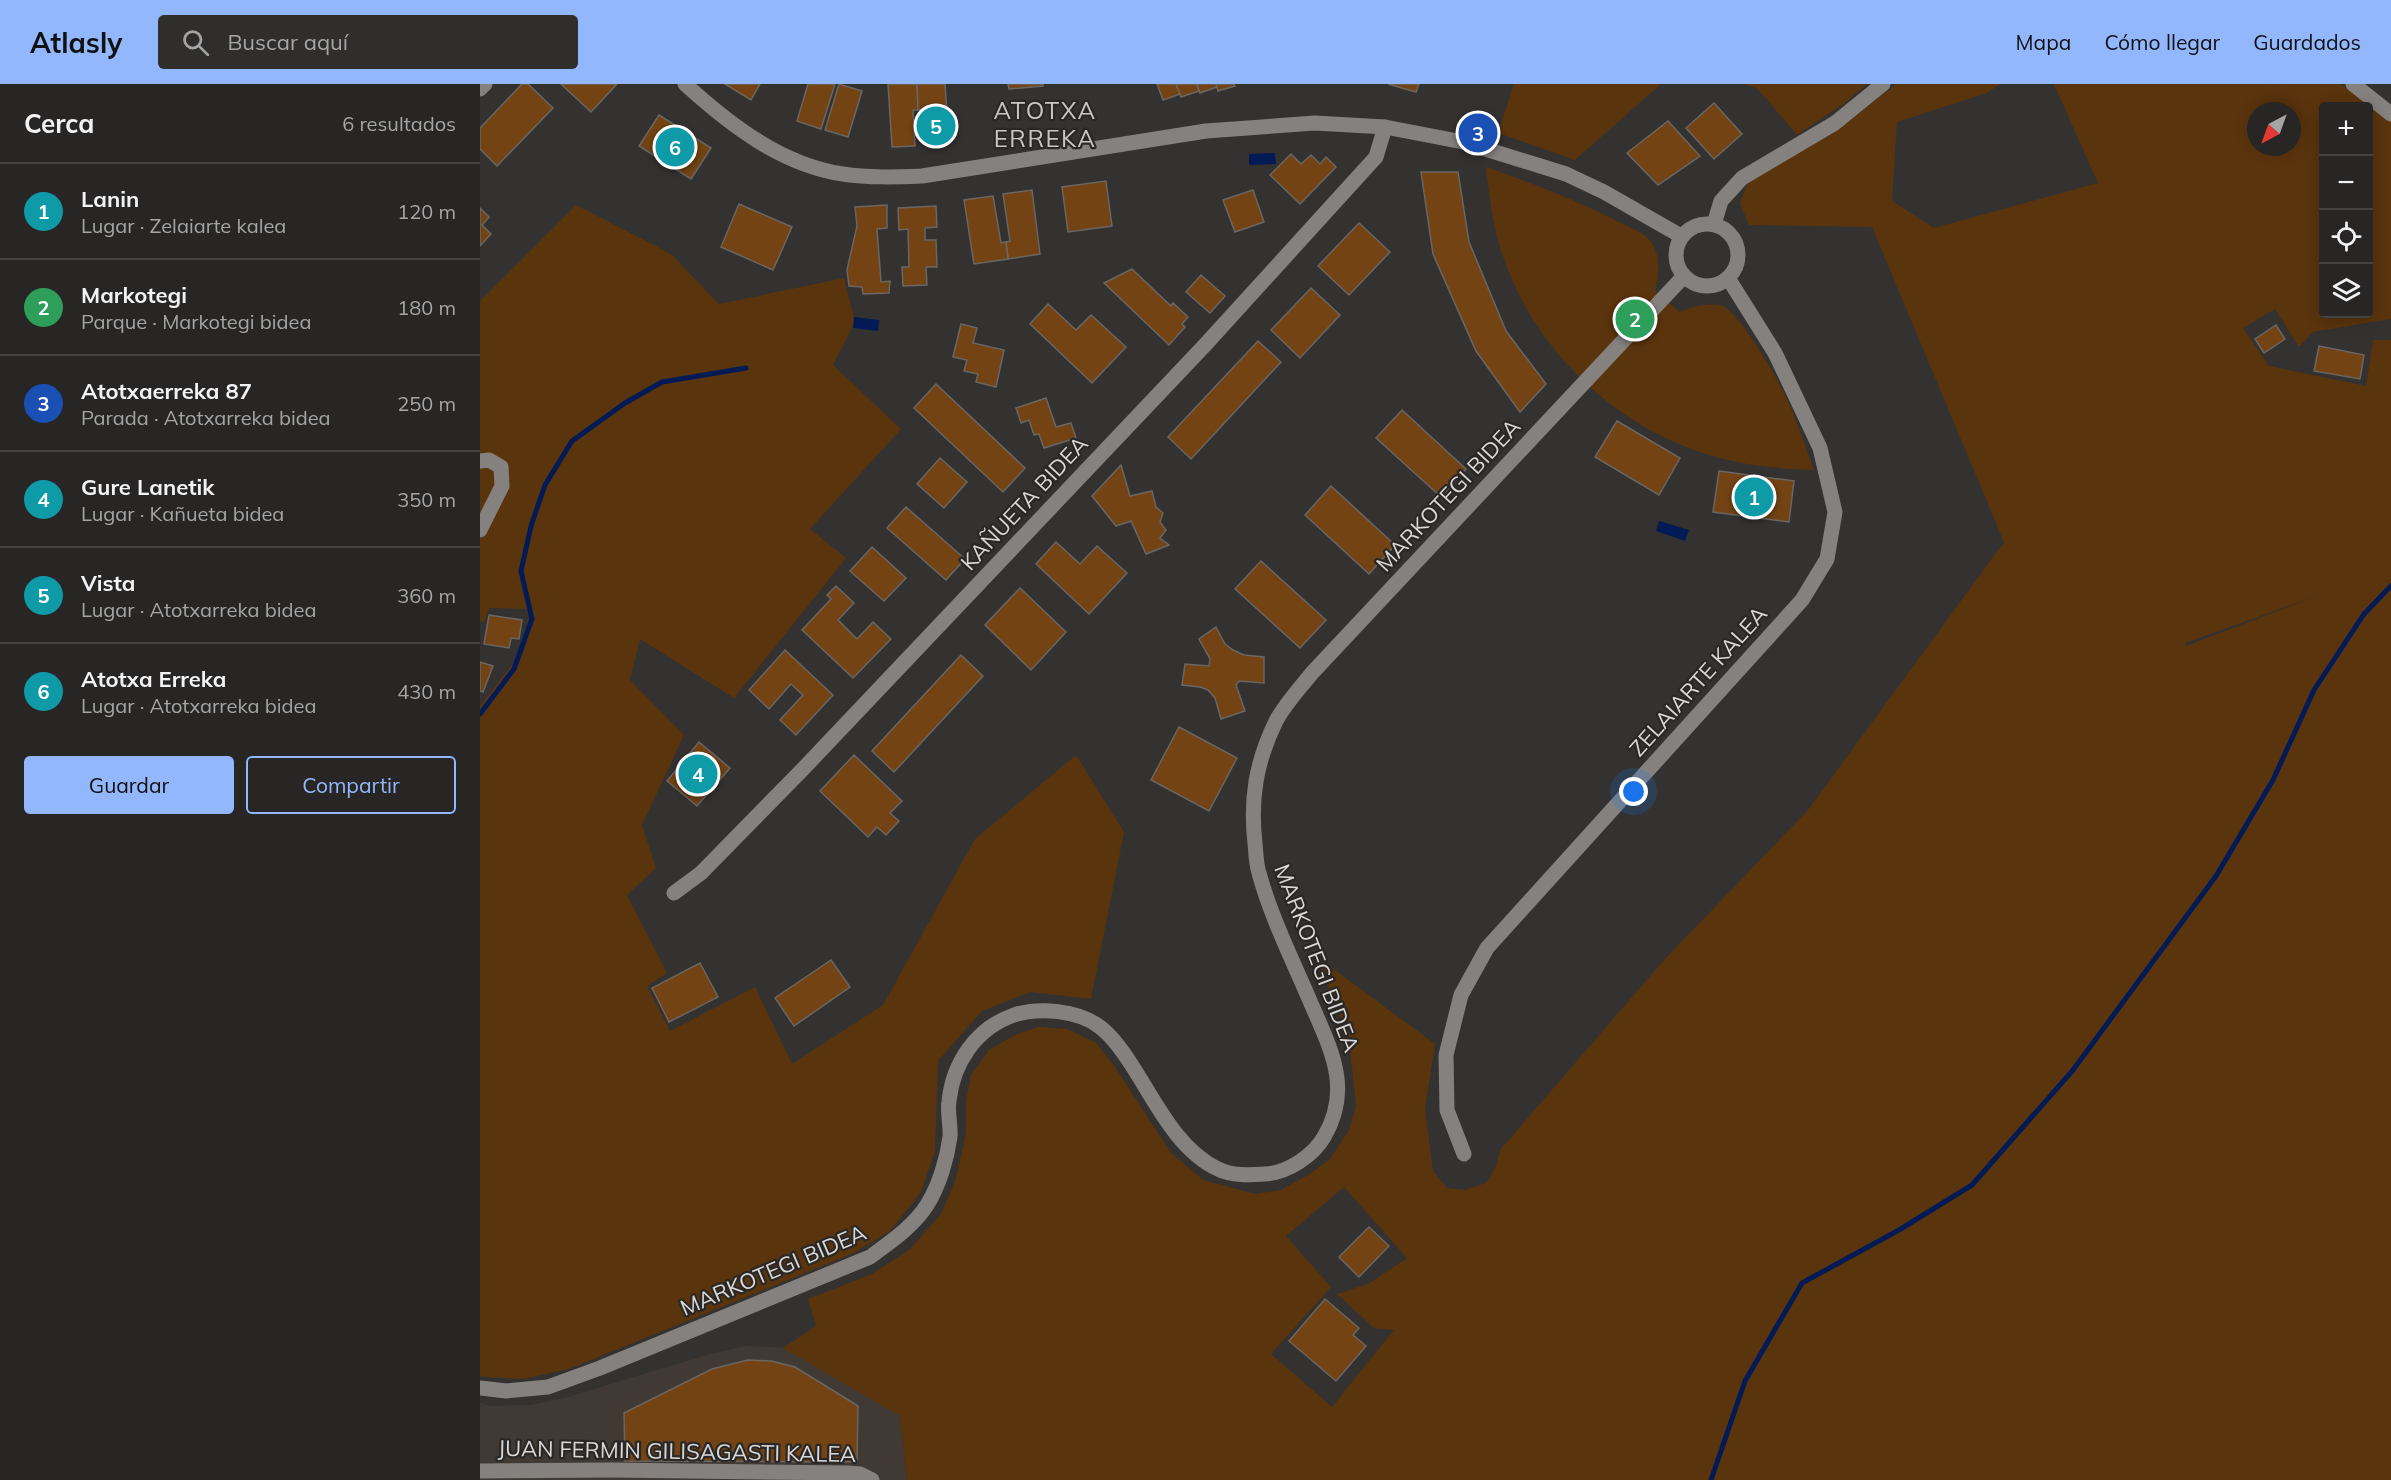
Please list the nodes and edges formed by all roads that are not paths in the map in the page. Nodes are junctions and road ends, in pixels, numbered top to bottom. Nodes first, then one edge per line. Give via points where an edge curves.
1 (485, 84) edge
2 (685, 84) edge
3 (1883, 84) edge
4 (2353, 84) edge
5 (480, 89) edge
6 (2391, 114) edge
7 (1385, 127) junction
8 (1714, 224) junction
9 (1681, 236) junction
10 (1684, 276) junction
11 (1728, 278) junction
12 (480, 461) edge
13 (480, 530) edge
14 (674, 892) dead end
15 (1464, 1154) dead end
16 (480, 1388) edge
17 (480, 1471) edge
18 (872, 1480) edge

1 - 5 street
2 - 7 street via 753,138 800,163 843,174 884,177 922,176 1206,131 1315,123
3 - 8 street via 1835,123 1742,178 1720,201
4 - 6 street
7 - 9 street via 1463,142 1566,174
7 - 14 street, KAÑUETA BIDEA via 1376,157 1205,345 795,777 701,873
8 - 9 street via 1696,225
8 - 11 street via 1736,242 1738,261
9 - 10 street via 1676,256
10 - 11 street via 1701,286
10 - 16 street, MARKOTEGI BIDEA via 1312,673 1277,719 1260,761 1252,811 1258,870 1334,1059 1339,1087 1335,1116 1322,1141 1301,1161 1271,1174 1244,1175 1219,1170 1195,1154 1118,1044 1099,1025 1073,1015 1042,1011 1013,1015 986,1030 965,1051 952,1078 948,1104 950,1137 941,1174 927,1205 902,1233 870,1257 548,1387
11 - 15 street, ZELAIARTE KALEA via 1775,353 1820,448 1835,512 1827,559 1802,600 1487,948 1461,995 1446,1055 1447,1110
12 - 13 street via 489,460 501,467 502,486
17 - 18 street, JUAN FERMIN GILISAGASTI KALEA via 848,1473

